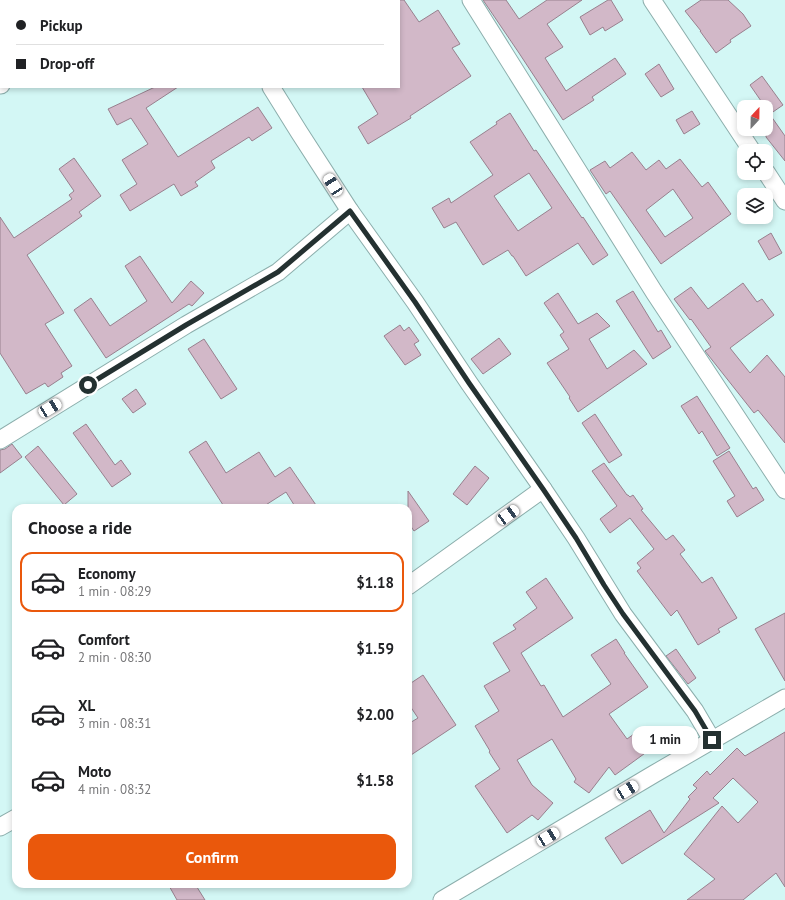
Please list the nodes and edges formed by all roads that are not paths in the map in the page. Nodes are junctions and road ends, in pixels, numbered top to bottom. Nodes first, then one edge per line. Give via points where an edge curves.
1 (471, 0) edge
2 (652, 0) edge
3 (272, 88) edge
4 (747, 144) edge
5 (771, 180) edge
6 (785, 201) edge
7 (350, 211) junction
8 (0, 440) edge
9 (543, 489) junction
10 (785, 490) edge
11 (412, 583) edge
12 (785, 698) edge
13 (712, 740) junction
14 (12, 820) edge
15 (0, 827) edge
16 (442, 900) edge

1 - 10 street via 654,292
2 - 4 street
3 - 7 street
5 - 6 street
7 - 8 street via 278,272 186,325
7 - 9 street
9 - 11 street
9 - 13 street via 623,614 695,711
12 - 13 street
13 - 16 street
14 - 15 street

